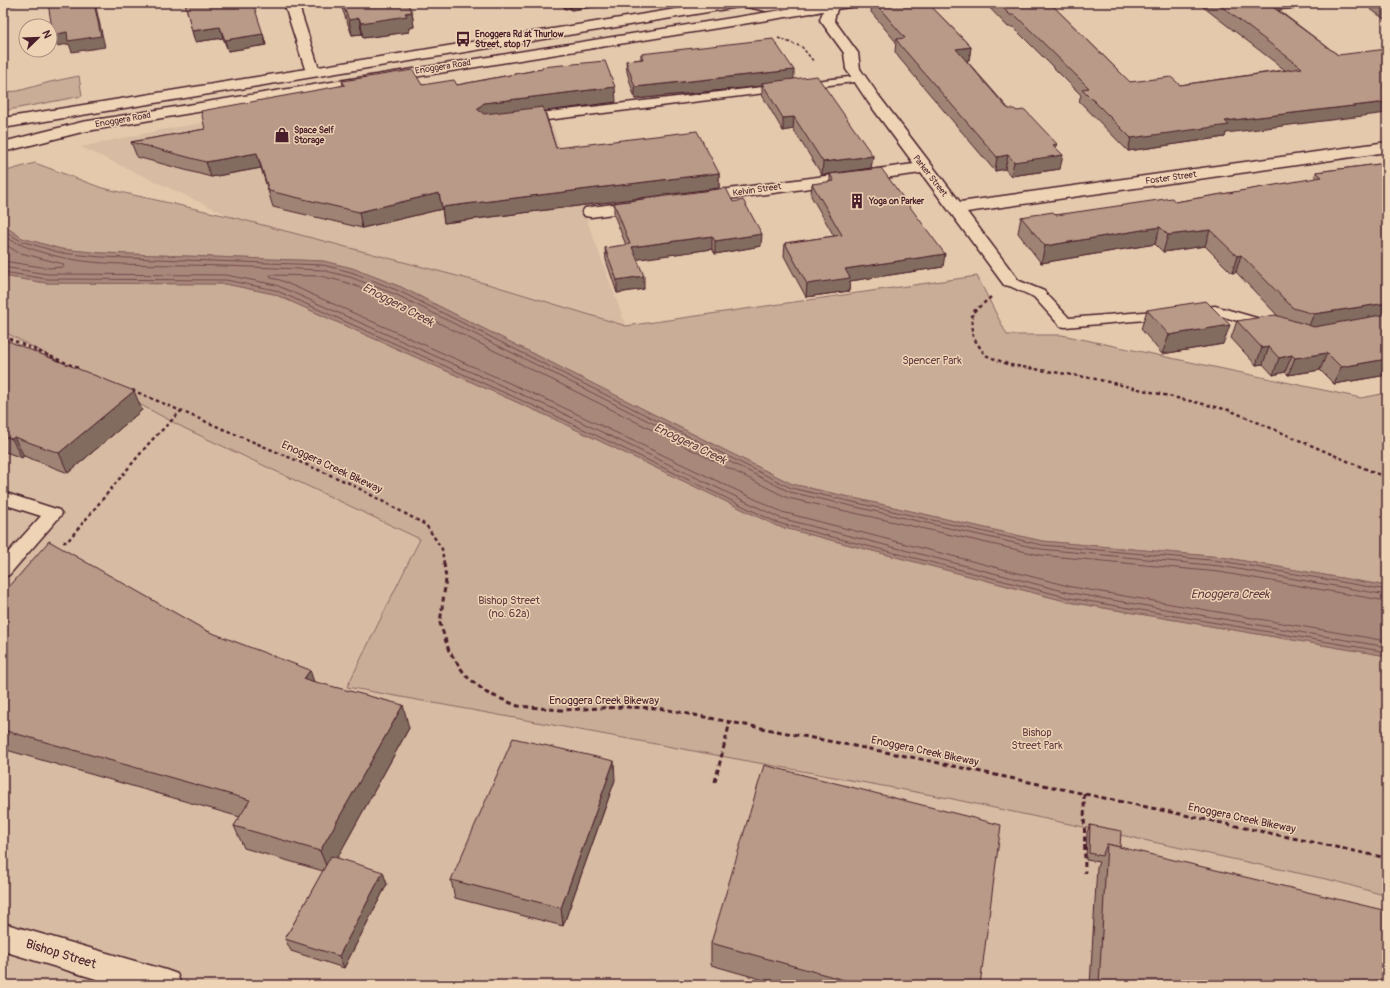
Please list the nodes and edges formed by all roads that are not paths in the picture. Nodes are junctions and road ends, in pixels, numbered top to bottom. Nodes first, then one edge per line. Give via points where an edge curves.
1 (290, 3) edge
2 (738, 3) edge
3 (743, 3) edge
4 (748, 3) edge
5 (850, 3) edge
6 (831, 6) junction
7 (813, 9) junction
8 (731, 22) junction
9 (313, 72) junction
10 (856, 74) junction
11 (510, 121) edge
12 (3, 123) edge
13 (9, 146) edge
14 (1387, 147) edge
15 (924, 168) junction
16 (684, 200) edge
17 (661, 203) edge
18 (956, 208) junction
19 (590, 212) dead end
20 (1010, 281) joint
21 (1284, 330) edge
22 (3, 498) edge
23 (3, 570) edge
24 (3, 937) edge
25 (166, 985) edge

1 - 9 main road
2 - 9 main road, Enoggera Road
3 - 8 main road via 742,10
4 - 7 main road via 766,7 783,5
5 - 6 main road, Enoggera Road
6 - 7 main road, Enoggera Road
6 - 10 main road via 827,20 851,53
7 - 8 main road, Enoggera Road
8 - 13 main road, Enoggera Road via 179,110 82,127
9 - 12 main road, Enoggera Road
10 - 11 lane
10 - 15 main road, Parker Street
14 - 18 main road, Foster Street
15 - 16 main road, Kelvin Street
15 - 18 main road, Parker Street
17 - 19 main road
18 - 20 main road, Parker Street
20 - 21 lane via 1038,294 1065,323 1215,310
22 - 23 lane via 53,514
24 - 25 main road, Bishop Street

